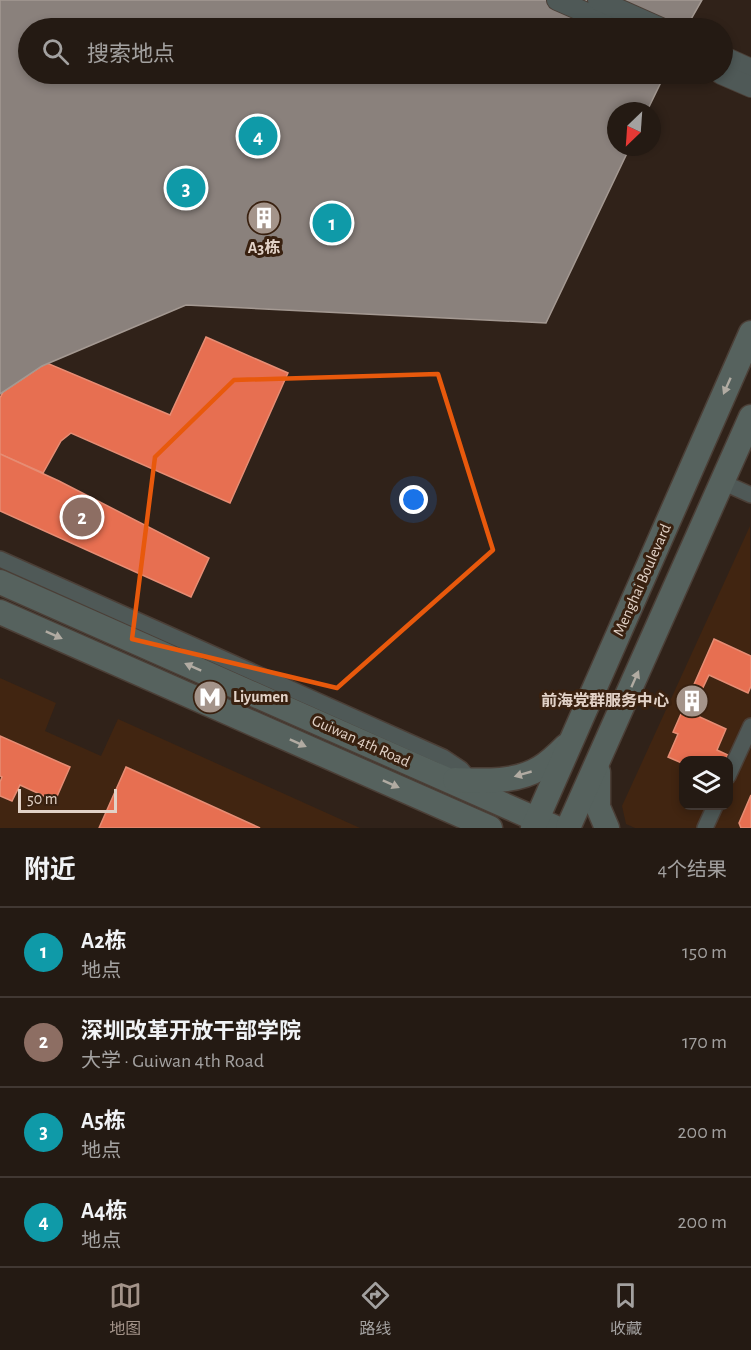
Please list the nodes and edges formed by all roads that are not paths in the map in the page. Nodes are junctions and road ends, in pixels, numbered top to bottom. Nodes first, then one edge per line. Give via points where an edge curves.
1 (557, 0) edge
2 (598, 0) edge
3 (598, 18) edge
4 (638, 18) edge
5 (733, 61) edge
6 (751, 69) edge
7 (733, 79) edge
8 (751, 87) edge
9 (751, 333) edge
10 (751, 417) edge
11 (722, 482) junction
12 (751, 495) edge
13 (0, 559) edge
14 (0, 572) edge
15 (0, 582) edge
16 (44, 601) junction
17 (0, 612) edge
18 (751, 726) edge
19 (571, 742) junction
20 (601, 755) junction
21 (733, 767) edge
22 (477, 788) junction
23 (432, 803) junction
24 (713, 810) edge
25 (542, 825) edge
26 (462, 828) edge
27 (490, 828) edge
28 (568, 828) edge
29 (607, 828) edge
30 (705, 828) edge

1 - 3 street
2 - 4 street
5 - 6 street
7 - 8 street
9 -> 19 main road, Menghai Boulevard
10 - 11 main road, Menghai Boulevard
11 - 12 street
20 -> 11 main road, Menghai Boulevard
13 - 22 street via 442,757 461,769
14 - 16 street
15 - 16 main road, Guiwan 4th Road
22 -> 16 main road, Guiwan 4th Road via 447,779
17 -> 23 main road, Guiwan 4th Road
18 - 21 street
19 -> 22 main road via 550,762 530,773
19 - 25 main road, Menghai Boulevard
20 - 28 main road, Menghai Boulevard
20 - 29 main road via 598,807
22 - 25 main road, Guiwan 4th Road
23 - 26 main road
23 - 27 main road, Guiwan 4th Road
24 - 30 street

